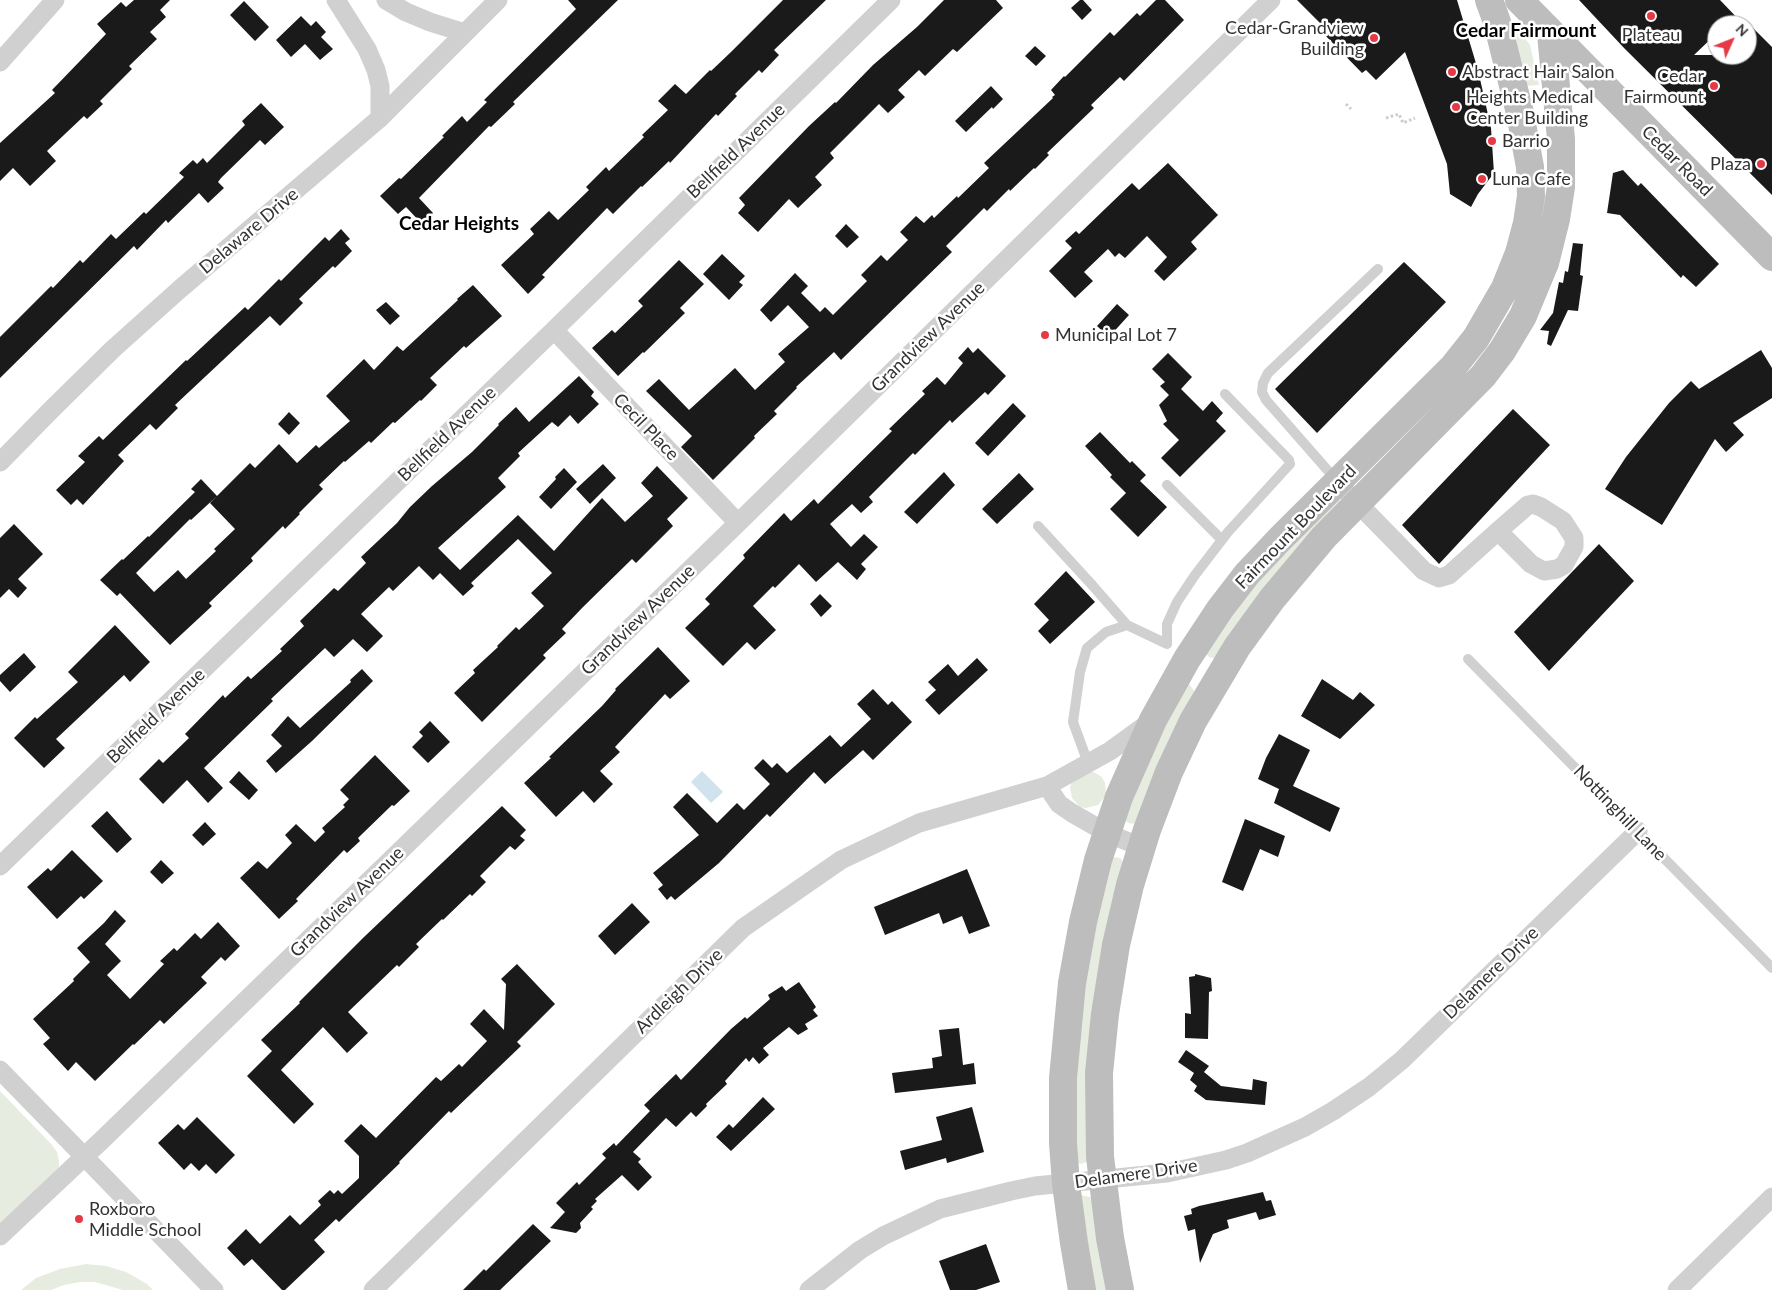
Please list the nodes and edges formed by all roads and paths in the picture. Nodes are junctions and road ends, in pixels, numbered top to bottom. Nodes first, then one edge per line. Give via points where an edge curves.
1 (56, 0) edge
2 (336, 0) edge
3 (386, 0) edge
4 (498, 0) edge
5 (891, 0) edge
6 (1271, 0) edge
7 (1489, 0) edge
8 (1519, 0) edge
9 (465, 33) junction
10 (1551, 34) junction
11 (0, 62) edge
12 (1346, 104) dead end
13 (1351, 109) dead end
14 (380, 118) junction
15 (1386, 118) dead end
16 (1415, 118) dead end
17 (1525, 235) junction
18 (1551, 242) junction
19 (1772, 257) edge
20 (1378, 269) dead end
21 (554, 330) junction
22 (1224, 394) dead end
23 (0, 462) edge
24 (1337, 482) junction
25 (1166, 485) dead end
26 (1356, 503) junction
27 (738, 523) junction
28 (1038, 526) dead end
29 (1498, 531) dead end
30 (1222, 540) junction
31 (1127, 625) junction
32 (1177, 651) junction
33 (1468, 659) dead end
34 (1218, 677) junction
35 (1153, 720) junction
36 (1088, 763) junction
37 (1047, 786) junction
38 (1638, 831) junction
39 (1106, 833) junction
40 (1141, 847) junction
41 (0, 866) edge
42 (1772, 968) edge
43 (0, 1070) edge
44 (84, 1157) junction
45 (1103, 1180) junction
46 (1066, 1184) junction
47 (1772, 1198) edge
48 (0, 1236) edge
49 (214, 1290) edge
50 (372, 1290) edge
51 (809, 1290) edge
52 (1082, 1290) edge
53 (1120, 1290) edge
54 (1677, 1290) edge

1 - 11 street
2 - 14 street via 367,49 376,70 380,86
3 - 9 street via 406,12
4 - 9 street, Delaware Drive
5 - 21 street, Bellfield Avenue
6 - 27 street, Grandview Avenue
7 - 17 main road, Fairmount Boulevard via 1528,150 1531,196
8 - 10 main road, Cedar Road
9 - 14 street, Delaware Drive
10 - 18 main road, Fairmount Boulevard via 1562,161 1559,204
10 - 19 main road, Cedar Road
12 - 13 path
14 - 23 street, Delaware Drive via 113,349
15 - 16 path via 1399,114 1403,123
17 - 18 street
17 - 24 main road, Fairmount Boulevard via 1505,288 1472,343 1446,374
18 - 26 main road, Fairmount Boulevard via 1526,309 1492,364 1458,403
20 - 24 lane via 1268,373 1263,383 1262,392 1266,400
21 - 27 street, Cecil Place
21 - 41 street, Bellfield Avenue
22 - 30 lane via 1290,464
24 - 26 street
24 - 32 main road, Fairmount Boulevard
25 - 30 lane
26 - 29 street via 1424,571 1439,578 1449,575
26 - 34 main road, Fairmount Boulevard via 1288,578
27 - 44 street, Grandview Avenue
28 - 31 lane
30 - 32 lane via 1177,602 1167,624
31 - 32 lane
31 - 36 lane via 1106,632 1087,648 1080,672 1074,722
32 - 34 main road
32 - 35 main road, Fairmount Boulevard
33 - 38 lane, Nottinghill Lane
34 - 40 main road, Fairmount Boulevard via 1179,750
35 - 36 street, Ardleigh Drive
35 - 39 main road, Fairmount Boulevard
36 - 37 street, Ardleigh Drive
37 - 39 street via 1059,804
37 - 50 street, Ardleigh Drive via 919,823 841,860 743,928
38 - 42 lane, Nottinghill Lane
38 - 45 street, Delamere Drive via 1402,1060 1340,1106 1269,1144 1226,1160 1167,1173
39 - 40 street
39 - 46 main road, Fairmount Boulevard via 1083,922 1068,1015 1063,1078
40 - 45 main road, Fairmount Boulevard via 1122,918 1105,1014 1098,1104
43 - 44 street
44 - 48 street, Grandview Avenue
44 - 49 street
45 - 46 street, Delamere Drive
45 - 53 main road, Fairmount Boulevard
46 - 51 street, Delamere Drive via 1011,1191 940,1210 860,1250
46 - 52 main road, Fairmount Boulevard
47 - 54 street

